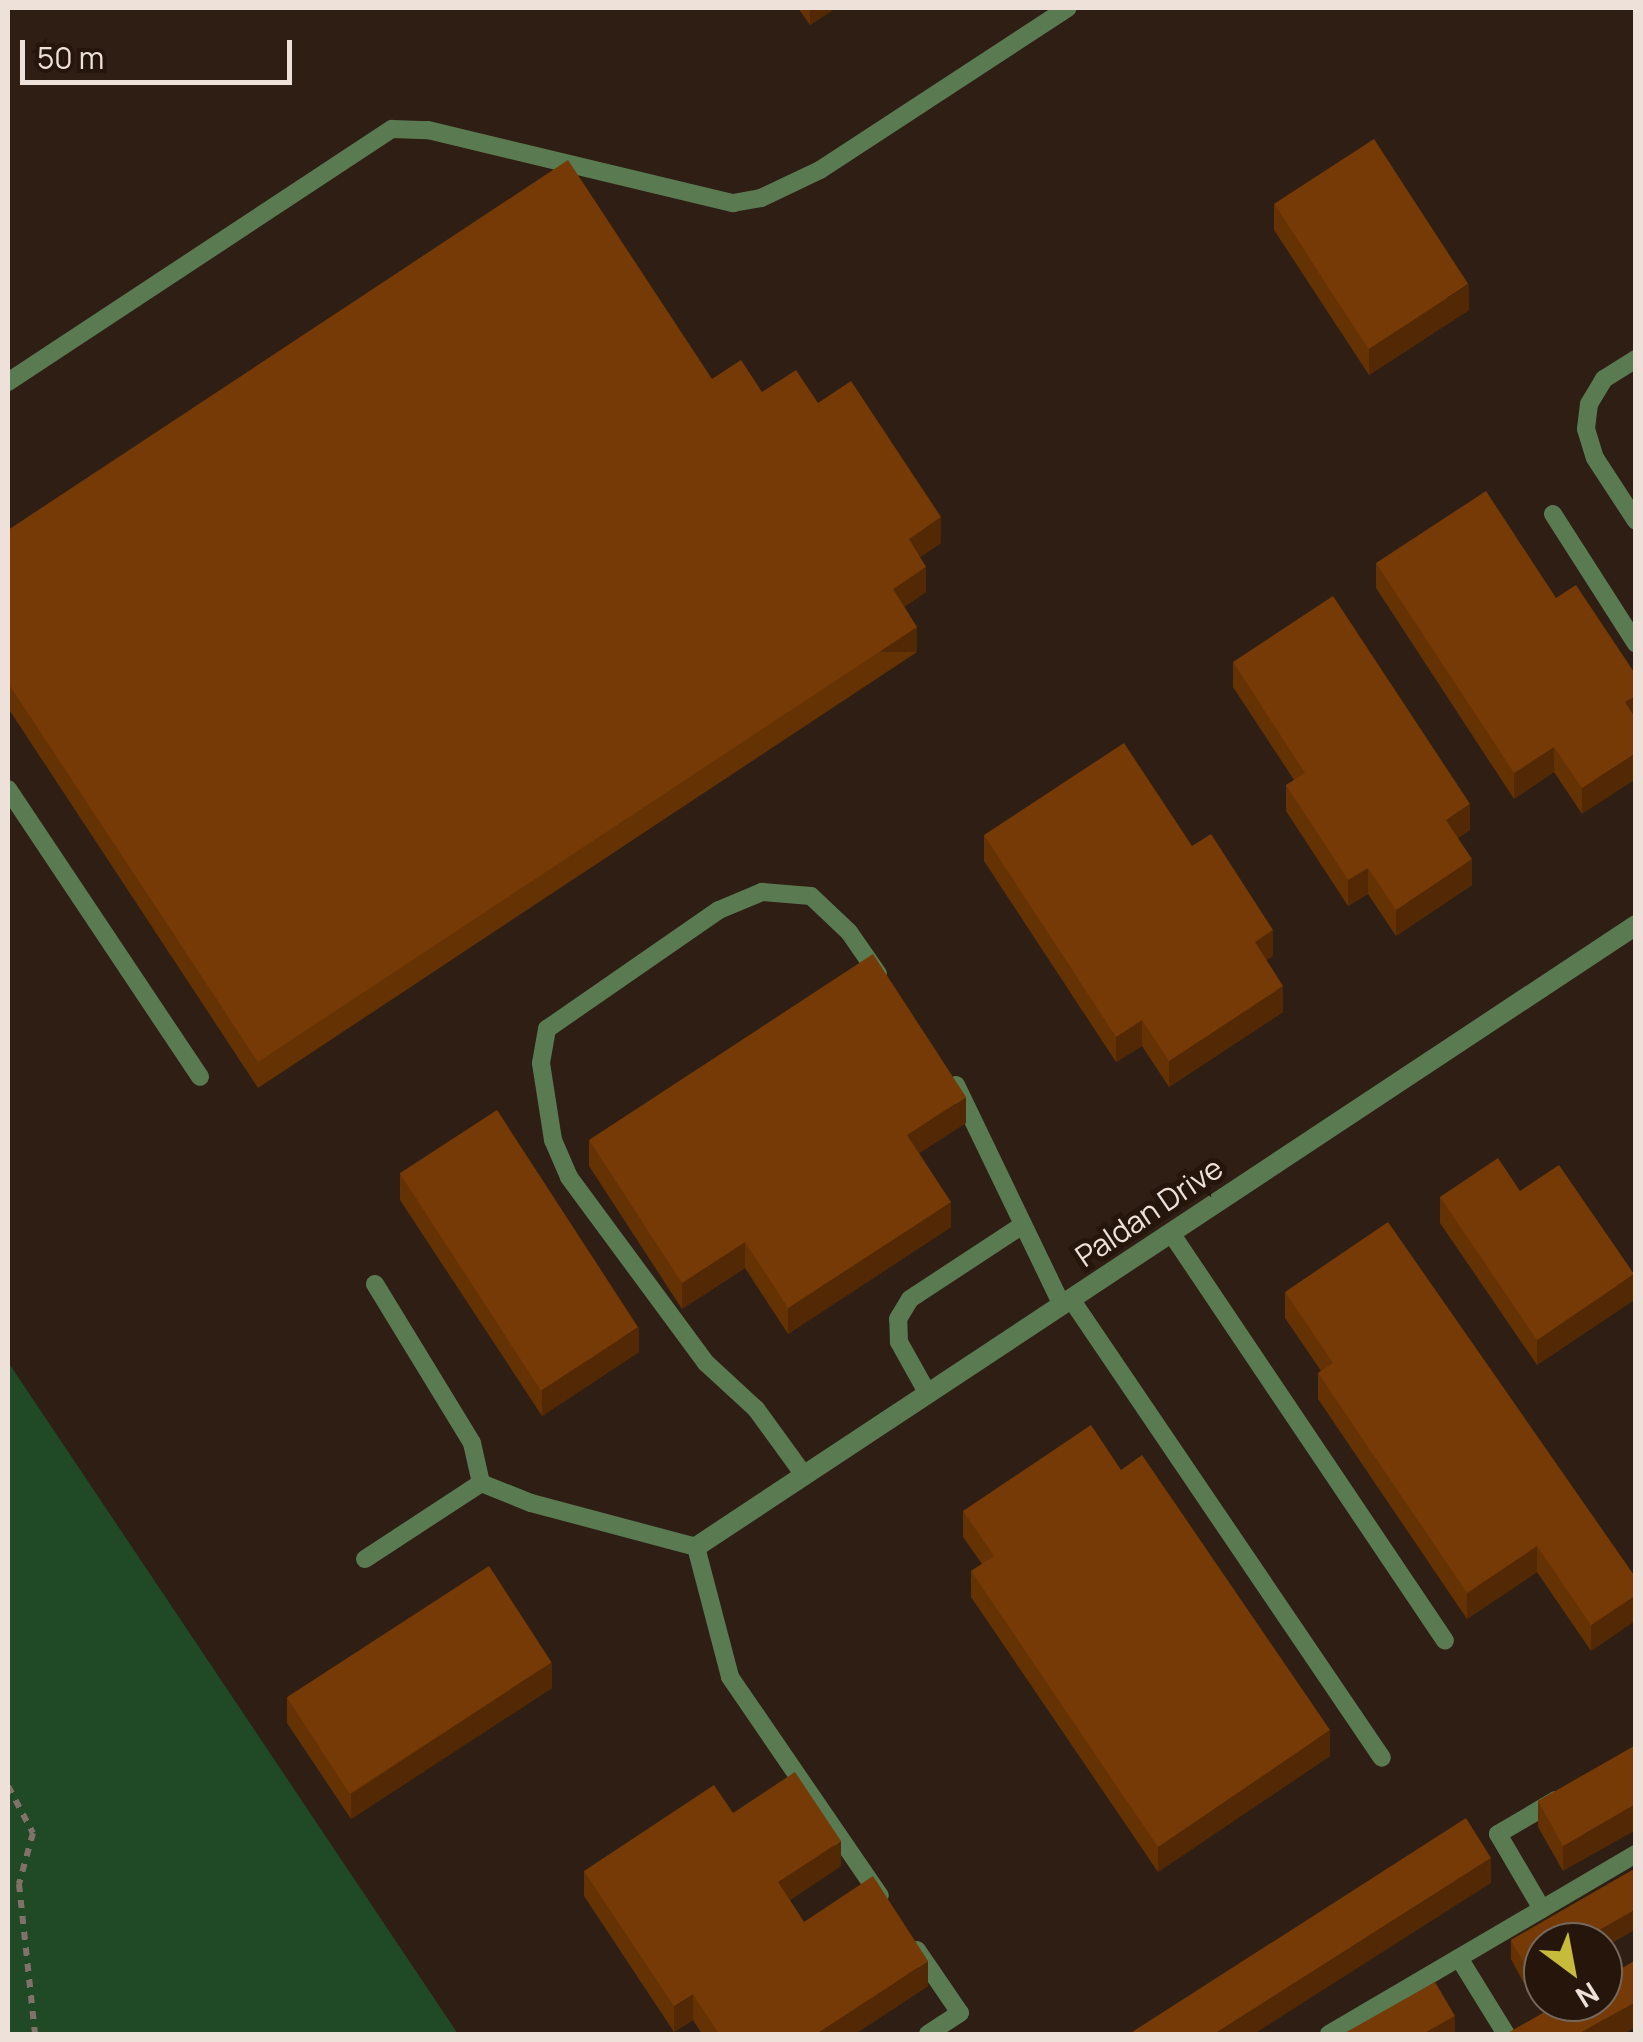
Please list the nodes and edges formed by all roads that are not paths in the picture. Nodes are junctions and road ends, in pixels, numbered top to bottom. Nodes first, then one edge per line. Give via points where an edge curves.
1 (1068, 8) edge
2 (1636, 358) edge
3 (8, 382) edge
4 (1553, 514) dead end
5 (1636, 521) edge
6 (1636, 644) edge
7 (8, 789) edge
8 (1636, 925) edge
9 (891, 993) edge
10 (944, 1069) edge
11 (200, 1077) dead end
12 (1021, 1226) junction
13 (1171, 1233) junction
14 (374, 1284) dead end
15 (1066, 1302) junction
16 (928, 1394) junction
17 (804, 1475) junction
18 (481, 1483) junction
19 (696, 1547) junction
20 (365, 1560) dead end
21 (1445, 1640) dead end
22 (1382, 1758) dead end
23 (1567, 1794) edge
24 (1636, 1854) edge
25 (1542, 1909) junction
26 (1459, 1958) junction
27 (928, 2034) edge
28 (1329, 2034) edge
29 (1506, 2034) edge

1 - 3 lane via 820,170 733,203 428,130 392,129
2 - 5 lane via 1604,379 1588,404 1586,428 1595,458
4 - 6 lane
7 - 11 lane
8 - 13 street, Paldan Drive
9 - 17 lane via 849,932 810,896 762,892 719,910 547,1028 544,1082 553,1140 569,1177 706,1363 756,1408
10 - 12 lane via 965,1099
12 - 15 lane
12 - 16 lane via 910,1299 898,1318 899,1342
13 - 15 street, Paldan Drive
13 - 21 lane
14 - 18 lane via 472,1442
15 - 16 street, Paldan Drive
15 - 22 lane
16 - 17 street, Paldan Drive
17 - 19 street, Paldan Drive
18 - 19 lane
18 - 20 lane
19 - 27 lane via 730,1677 960,2014
23 - 25 lane via 1498,1834
24 - 25 lane
25 - 26 lane
26 - 28 lane
26 - 29 lane

